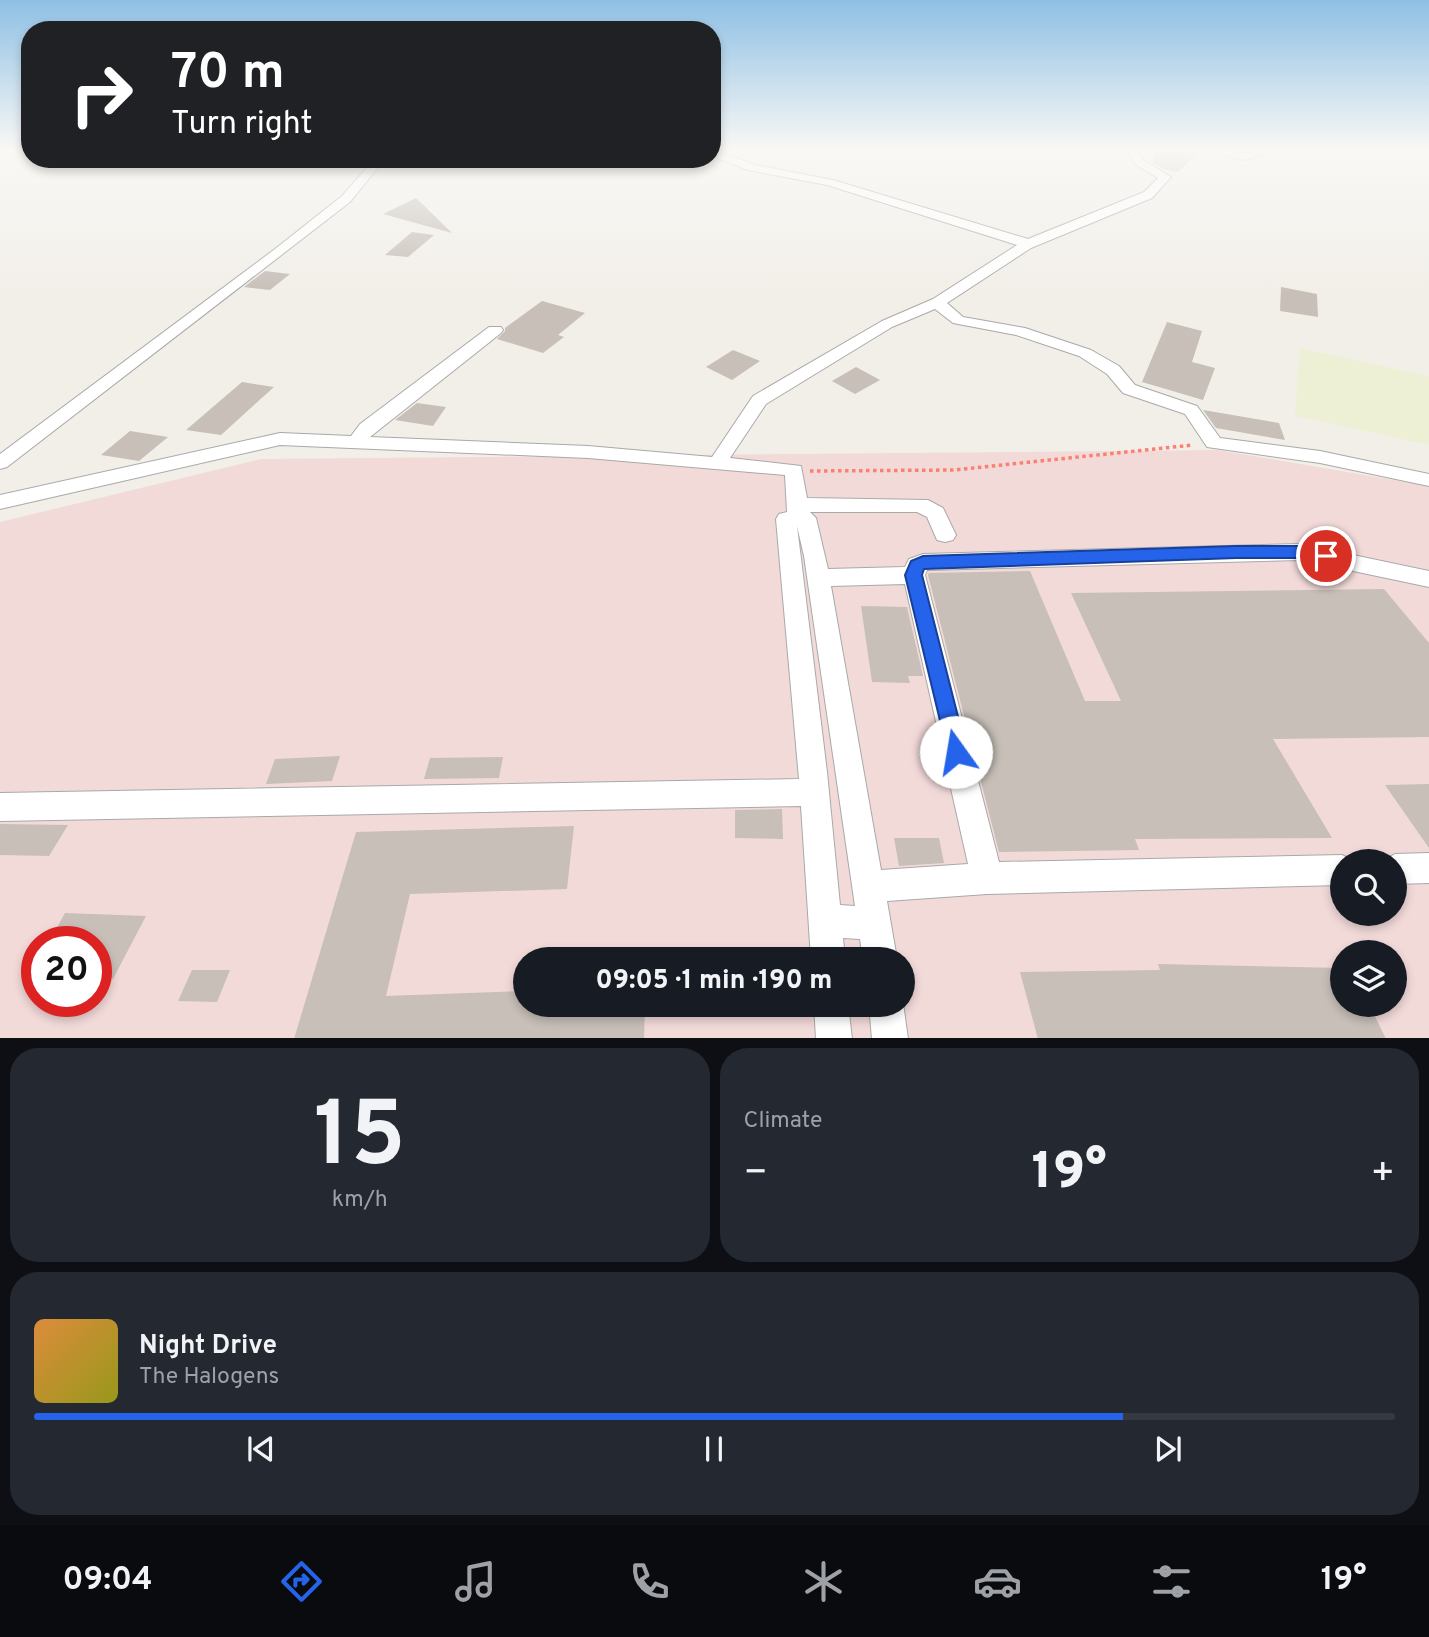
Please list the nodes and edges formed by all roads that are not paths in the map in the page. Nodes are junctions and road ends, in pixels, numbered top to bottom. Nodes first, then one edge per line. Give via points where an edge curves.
1 (347, 197) edge
2 (880, 197) edge
3 (1141, 197) edge
4 (1029, 244) junction
5 (938, 302) junction
6 (495, 330) dead end
7 (355, 443) junction
8 (0, 463) edge
9 (717, 464) junction
10 (1429, 480) edge
11 (0, 502) edge
12 (799, 512) junction
13 (945, 535) dead end
14 (914, 575) junction
15 (818, 578) junction
16 (1429, 579) edge
17 (814, 792) junction
18 (0, 807) edge
19 (1429, 868) edge
20 (1407, 869) edge
21 (1330, 870) edge
22 (987, 878) junction
23 (870, 887) junction
24 (825, 921) junction
25 (876, 923) junction
26 (827, 947) edge
27 (879, 947) edge
28 (832, 1017) edge
29 (888, 1017) edge
30 (834, 1038) edge
31 (890, 1038) edge

1 - 8 street
2 - 4 street
3 - 4 street
4 - 5 street
5 - 9 street via 887,324 758,400
5 - 10 street via 958,320 1031,334 1085,354 1114,370 1129,389 1191,410 1214,443 1320,457
6 - 7 street via 368,428
7 - 9 street via 588,452
7 - 11 street via 280,439
9 - 12 street via 794,470
12 - 13 street via 921,505 936,513
12 - 15 street via 806,518
12 - 17 street via 786,519
14 - 15 street
14 - 16 street via 923,562 1301,552
14 - 22 street
15 - 23 street
17 - 18 street
17 - 24 street
19 - 20 street
21 - 22 street
22 - 23 street
23 - 25 street
24 - 25 street
24 - 26 street
25 - 27 street
28 - 30 street
29 - 31 street

